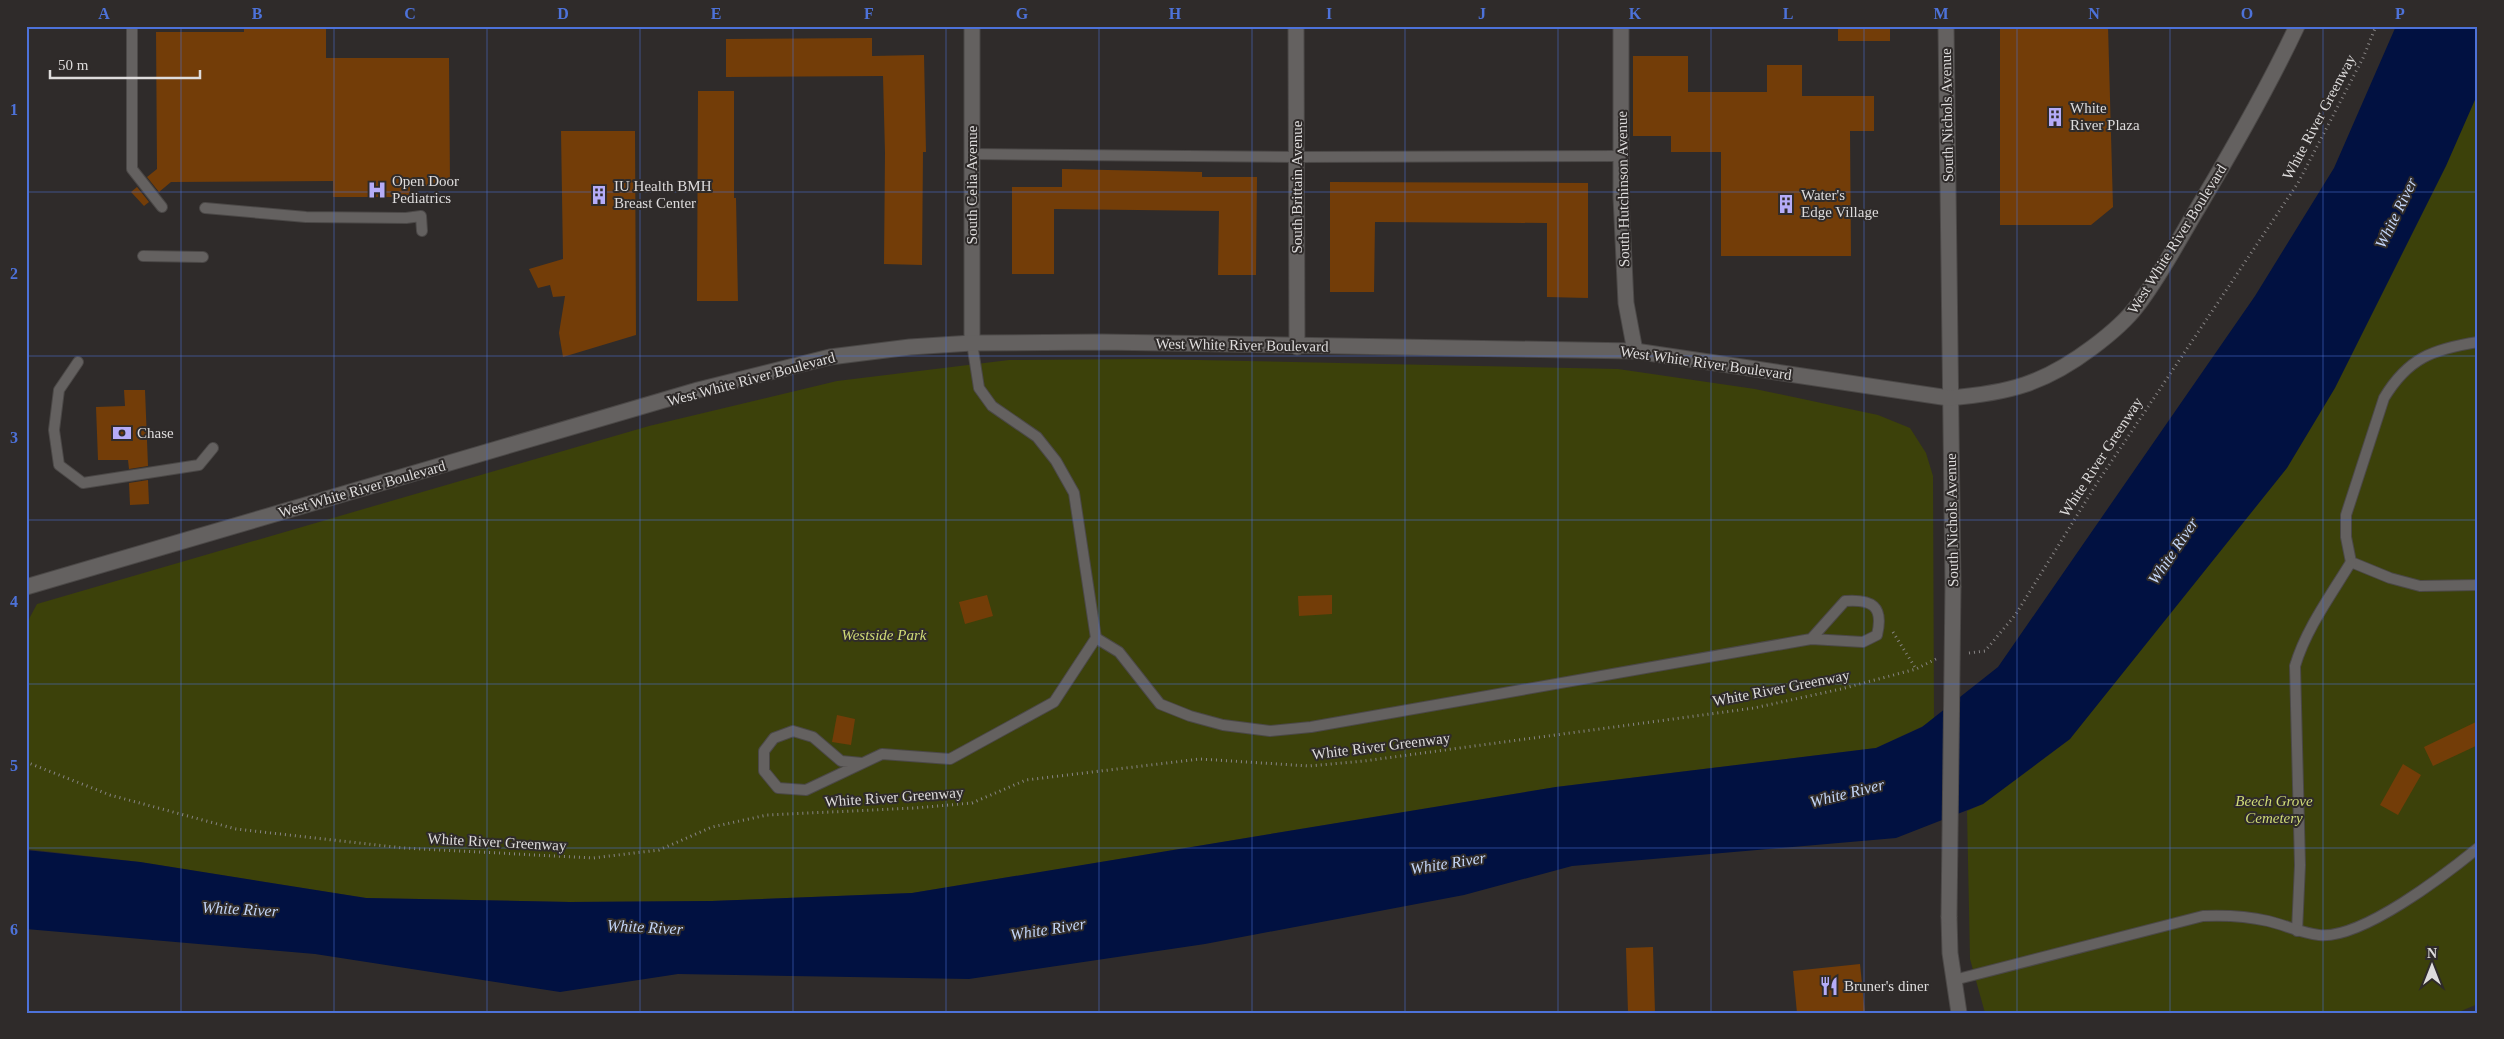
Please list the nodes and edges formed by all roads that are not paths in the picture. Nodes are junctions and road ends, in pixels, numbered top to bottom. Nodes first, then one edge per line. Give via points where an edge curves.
1 (132, 26) edge
2 (972, 26) edge
3 (1296, 26) edge
4 (1621, 26) edge
5 (1946, 26) edge
6 (2297, 26) edge
7 (972, 154) junction
8 (1621, 156) junction
9 (1297, 157) junction
10 (162, 207) dead end
11 (205, 208) dead end
12 (422, 231) dead end
13 (143, 256) dead end
14 (203, 257) dead end
15 (2478, 342) edge
16 (972, 343) junction
17 (1297, 347) junction
18 (1635, 351) junction
19 (78, 362) dead end
20 (1949, 398) junction
21 (213, 448) dead end
22 (2351, 562) junction
23 (2478, 585) edge
24 (26, 587) edge
25 (1096, 638) junction
26 (1811, 639) junction
27 (862, 763) junction
28 (2478, 848) edge
29 (2297, 931) junction
30 (1954, 980) junction
31 (1960, 1013) edge

1 - 10 lane via 132,169
2 - 7 street, South Celia Avenue
3 - 9 street, South Brittain Avenue
4 - 8 street, South Hutchinson Avenue
5 - 20 street, South Nichols Avenue
6 - 20 street, West White River Boulevard via 2239,140 2126,319 2069,365 2045,378 1997,393
7 - 9 lane
7 - 16 street, South Celia Avenue
8 - 9 lane
8 - 18 street, South Hutchinson Avenue via 1626,303
9 - 17 street, South Brittain Avenue
11 - 12 lane via 306,218 421,216
13 - 14 lane
15 - 22 lane via 2448,347 2423,356 2405,370 2388,393 2346,515
16 - 17 street, West White River Boulevard via 1102,342
16 - 24 street, West White River Boulevard via 866,352 780,369
16 - 25 lane via 979,388 992,406 1037,437 1056,461 1074,493
17 - 18 street, West White River Boulevard
18 - 20 street, West White River Boulevard
19 - 21 lane via 59,390 54,430 59,465 83,483 199,465
20 - 30 street, South Nichols Avenue, bridge via 1953,586 1949,917
22 - 23 lane via 2420,586
22 - 29 lane via 2321,611 2295,666 2300,865
25 - 26 lane via 1119,652 1160,704 1223,725 1270,731
25 - 27 lane via 1054,702 950,759 882,754
26 - 26 lane via 1863,642 1877,635 1880,619 1876,607 1862,600 1845,601
27 - 27 lane via 806,790 778,788 764,771 764,751 774,738 794,730 813,736 841,761
28 - 29 lane via 2420,893 2371,920 2331,935
29 - 30 lane via 2244,917 2203,916
30 - 31 street, South Nichols Avenue

